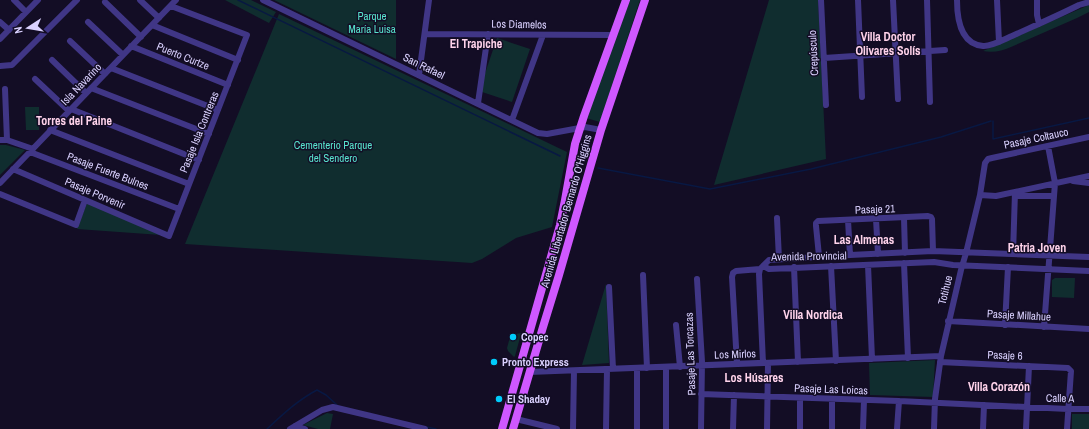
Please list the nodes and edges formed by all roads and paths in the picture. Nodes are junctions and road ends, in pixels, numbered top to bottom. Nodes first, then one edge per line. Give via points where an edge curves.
1 (14, 0) edge
2 (38, 0) edge
3 (76, 0) edge
4 (140, 0) edge
5 (176, 0) edge
6 (263, 0) edge
7 (429, 0) edge
8 (626, 0) edge
9 (645, 0) edge
10 (821, 0) edge
11 (858, 0) edge
12 (893, 0) edge
13 (927, 0) edge
14 (956, 0) edge
15 (997, 0) edge
16 (1037, 0) edge
17 (105, 2) dead end
18 (1089, 2) edge
19 (171, 6) junction
20 (26, 12) junction
21 (159, 18) junction
22 (0, 22) edge
23 (88, 22) dead end
24 (1039, 24) junction
25 (152, 25) junction
26 (9, 30) junction
27 (425, 34) junction
28 (488, 34) junction
29 (543, 34) junction
30 (613, 35) junction
31 (141, 37) junction
32 (0, 40) edge
33 (70, 41) dead end
34 (999, 42) junction
35 (131, 46) junction
36 (945, 50) dead end
37 (928, 51) junction
38 (896, 53) junction
39 (123, 55) junction
40 (860, 56) junction
41 (824, 58) junction
42 (52, 60) dead end
43 (238, 60) junction
44 (0, 66) edge
45 (111, 68) junction
46 (105, 74) junction
47 (419, 75) junction
48 (34, 79) dead end
49 (228, 85) junction
50 (5, 89) dead end
51 (89, 91) junction
52 (862, 97) dead end
53 (898, 99) dead end
54 (930, 102) dead end
55 (478, 104) junction
56 (826, 105) dead end
57 (70, 110) junction
58 (218, 110) junction
59 (512, 120) junction
60 (580, 128) junction
61 (50, 130) junction
62 (601, 130) junction
63 (209, 134) junction
64 (1089, 137) edge
65 (3, 140) edge
66 (1048, 146) junction
67 (31, 150) junction
68 (988, 159) joint
69 (198, 160) junction
70 (13, 169) junction
71 (1089, 176) edge
72 (1067, 180) junction
73 (0, 182) edge
74 (1055, 183) junction
75 (1089, 183) edge
76 (189, 184) junction
77 (0, 194) edge
78 (1015, 194) junction
79 (980, 195) junction
80 (1054, 196) junction
81 (85, 200) junction
82 (179, 210) junction
83 (777, 218) dead end
84 (904, 218) junction
85 (876, 219) junction
86 (848, 220) junction
87 (169, 236) joint
88 (1089, 250) edge
89 (933, 251) junction
90 (905, 253) junction
91 (966, 253) junction
92 (878, 254) junction
93 (1013, 254) junction
94 (850, 255) junction
95 (819, 256) junction
96 (1050, 256) junction
97 (1089, 257) edge
98 (779, 259) junction
99 (904, 263) junction
100 (868, 265) junction
101 (962, 265) junction
102 (831, 266) junction
103 (794, 267) junction
104 (1008, 267) junction
105 (761, 268) junction
106 (1048, 269) junction
107 (1089, 270) edge
108 (643, 275) dead end
109 (697, 279) dead end
110 (609, 287) dead end
111 (948, 321) junction
112 (1005, 324) junction
113 (676, 325) dead end
114 (1044, 327) junction
115 (1089, 329) edge
116 (908, 358) junction
117 (872, 359) junction
118 (940, 359) junction
119 (836, 360) junction
120 (798, 362) junction
121 (766, 363) junction
122 (737, 364) junction
123 (702, 366) junction
124 (1029, 366) junction
125 (666, 367) junction
126 (680, 367) junction
127 (637, 368) junction
128 (647, 368) junction
129 (610, 369) junction
130 (574, 371) junction
131 (529, 372) junction
132 (701, 394) junction
133 (734, 396) junction
134 (767, 397) junction
135 (800, 398) junction
136 (832, 399) junction
137 (864, 400) junction
138 (899, 402) junction
139 (935, 403) junction
140 (984, 405) junction
141 (1027, 407) junction
142 (1068, 409) junction
143 (1089, 409) edge
144 (516, 418) junction
145 (293, 428) edge
146 (305, 429) edge
147 (425, 429) edge
148 (502, 429) edge
149 (513, 429) edge
150 (557, 429) edge
151 (573, 429) edge
152 (606, 429) edge
153 (637, 429) edge
154 (666, 429) edge
155 (701, 429) edge
156 (733, 429) edge
157 (767, 429) edge
158 (800, 429) edge
159 (832, 429) edge
160 (864, 429) edge
161 (897, 429) edge
162 (934, 429) edge
163 (983, 429) edge
164 (1026, 429) edge
165 (1067, 429) edge

1 - 20 street
2 - 20 street
3 - 44 street via 12,66
4 - 21 street
5 - 19 street, Isla Navarino
6 - 47 street, San Rafael
7 - 27 street
8 - 30 main road, Avenida Libertador Bernardo O'Higgins
9 - 62 main road, Avenida Libertador Bernardo O'Higgins
10 - 41 street, Crepúsculo
11 - 40 street
12 - 38 street
13 - 37 street
14 - 34 street via 961,29 972,43 984,47
15 - 34 street
16 - 24 street
17 - 31 street
18 - 24 street
19 - 21 street, Isla Navarino
19 - 43 street, Pasaje Isla Contreras via 248,35
20 - 26 street
21 - 25 street, Isla Navarino
22 - 26 street
23 - 39 street
24 - 34 street
25 - 31 street, Isla Navarino
25 - 43 street
26 - 32 street
27 - 28 street, Los Diamelos
27 - 47 street
28 - 29 street, Los Diamelos
28 - 55 street
29 - 30 street, Los Diamelos
29 - 59 street
30 - 60 main road, Avenida Libertador Bernardo O'Higgins
31 - 35 street, Isla Navarino
33 - 46 street
35 - 39 street, Isla Navarino
35 - 49 street, Puerto Curtze
36 - 37 street
37 - 38 street
37 - 54 street
38 - 40 street
38 - 53 street
39 - 45 street, Isla Navarino
40 - 41 street
40 - 52 street
41 - 56 street, Crepúsculo
42 - 51 street
43 - 49 street, Pasaje Isla Contreras
45 - 46 street, Isla Navarino
45 - 58 street
46 - 51 street, Isla Navarino
47 - 55 street, San Rafael
48 - 57 street
49 - 58 street, Pasaje Isla Contreras
50 - 65 street
51 - 57 street, Isla Navarino
51 - 63 street
55 - 59 street, San Rafael
57 - 61 street, Isla Navarino
57 - 69 street
58 - 63 street, Pasaje Isla Contreras
59 - 60 street, San Rafael via 542,134
60 - 62 street, San Rafael
60 - 148 main road, Avenida Libertador Bernardo O'Higgins via 560,225
61 - 67 street, Isla Navarino
61 - 76 street
62 - 131 main road, Avenida Libertador Bernardo O'Higgins
63 - 69 street, Pasaje Isla Contreras
64 - 66 street, Pasaje Coltauco
65 - 67 street, Pasaje Fuerte Bulnes
66 - 68 street, Pasaje Coltauco
66 - 74 street
67 - 70 street, Isla Navarino
67 - 82 street, Pasaje Fuerte Bulnes
68 - 79 street, Totihue via 985,163
69 - 76 street, Pasaje Isla Contreras
70 - 73 street, Isla Navarino
70 - 81 street, Pasaje Porvenir
71 - 72 street
72 - 74 street
72 - 75 street
74 - 78 street
74 - 80 street
76 - 82 street, Pasaje Isla Contreras
77 - 81 street via 76,225
78 - 79 street
78 - 80 street
78 - 93 street
79 - 91 street, Totihue
80 - 96 street
81 - 87 street, Pasaje Porvenir
82 - 87 street, Pasaje Isla Contreras
83 - 98 street
84 - 85 street, Pasaje 21
84 - 89 street, Pasaje 21 via 931,217
84 - 90 street
85 - 86 street, Pasaje 21
85 - 92 street
86 - 94 street
86 - 95 street, Pasaje 21 via 816,223
88 - 97 street
89 - 90 street, Avenida Provincial
89 - 91 street, Avenida Provincial
90 - 92 street, Avenida Provincial
91 - 93 street, Avenida Provincial
91 - 101 street, Totihue
92 - 94 street, Avenida Provincial
93 - 96 street, Avenida Provincial
94 - 95 street, Avenida Provincial
95 - 98 street, Avenida Provincial
96 - 97 street, Avenida Provincial
96 - 106 street
98 - 105 street, Avenida Provincial via 769,260
99 - 100 street, Avenida Provincial
99 - 101 street, Avenida Provincial via 934,262
99 - 116 street
100 - 102 street, Avenida Provincial
100 - 117 street
101 - 104 street, Avenida Provincial
101 - 111 street, Totihue
102 - 103 street, Avenida Provincial
102 - 119 street
103 - 105 street, Avenida Provincial
103 - 120 street
104 - 106 street, Avenida Provincial
104 - 112 street
105 - 121 street via 759,274
105 - 122 street via 733,273
106 - 107 street, Avenida Provincial
106 - 114 street
108 - 128 street
109 - 123 street, Pasaje Las Torcazas
110 - 129 street
111 - 112 street, Pasaje Millahue
111 - 118 street, Totihue
112 - 114 street, Pasaje Millahue
113 - 126 street
114 - 115 street, Pasaje Millahue
116 - 117 street, Los Mirlos
116 - 118 street, Los Mirlos
117 - 119 street, Los Mirlos
118 - 124 street, Pasaje 6
118 - 139 street, Totihue
119 - 120 street, Los Mirlos
120 - 121 street, Los Mirlos
121 - 122 street, Los Mirlos
121 - 134 street
122 - 123 street, Los Mirlos
123 - 126 street, Los Mirlos
123 - 132 street, Pasaje Las Torcazas
124 - 141 street
124 - 142 street, Pasaje 6 via 1068,368
125 - 126 street, Los Mirlos
125 - 128 street, Los Mirlos
125 - 154 street
127 - 128 street, Los Mirlos
127 - 129 street, Los Mirlos
127 - 153 street
129 - 130 street, Los Mirlos
129 - 152 street
130 - 131 street, Los Mirlos
130 - 151 street
131 - 144 main road, Avenida Libertador Bernardo O'Higgins
132 - 133 street, Pasaje Las Loicas
132 - 155 street, Pasaje Las Torcazas
133 - 134 street, Pasaje Las Loicas
133 - 156 street
134 - 135 street, Pasaje Las Loicas
134 - 157 street
135 - 136 street, Pasaje Las Loicas
135 - 158 street
136 - 137 street, Pasaje Las Loicas
136 - 159 street
137 - 138 street, Pasaje Las Loicas
137 - 160 street
138 - 139 street, Pasaje Las Loicas
138 - 161 street
139 - 140 street, Calle A
139 - 162 street, Totihue
140 - 141 street, Calle A
140 - 163 street
141 - 142 street, Calle A
141 - 164 street
142 - 143 street, Calle A
142 - 165 street
144 - 149 main road, Avenida Libertador Bernardo O'Higgins
144 - 150 street
145 - 146 street
145 - 147 street via 322,410 333,407

